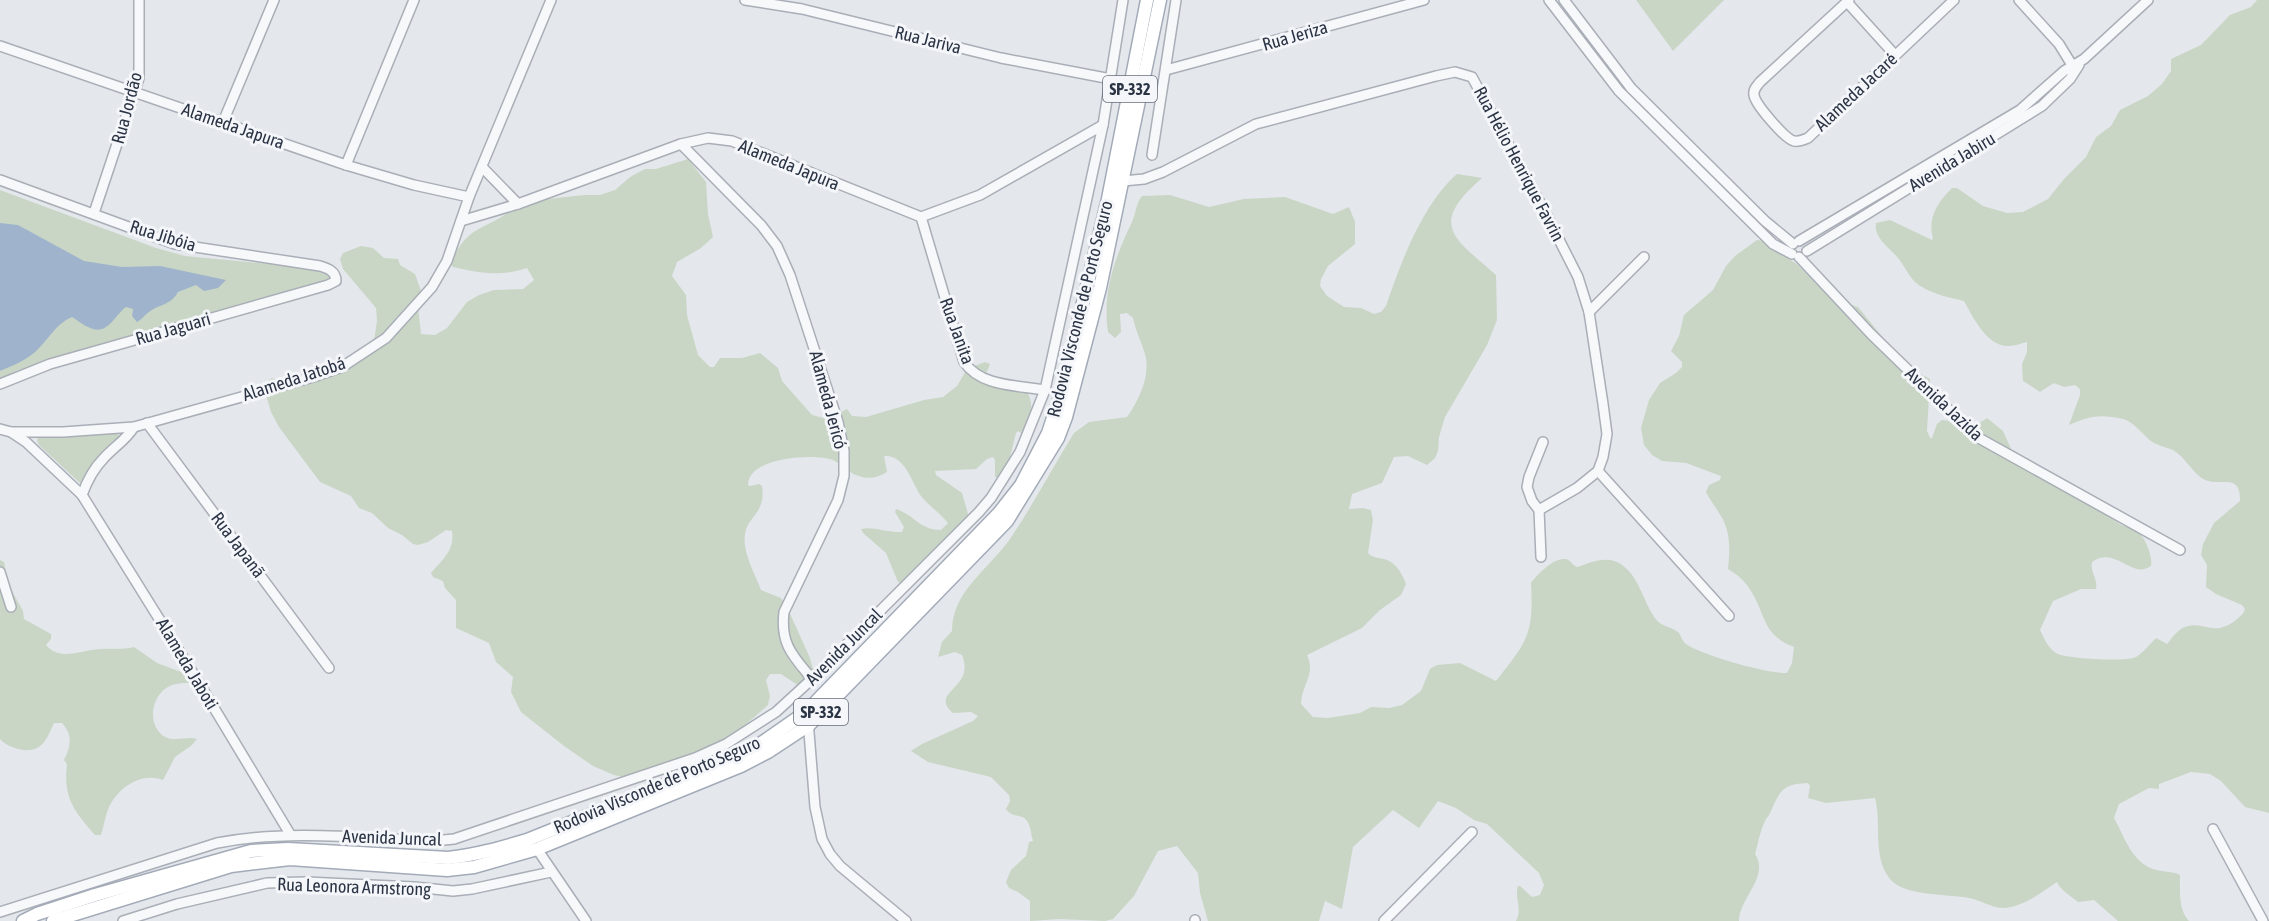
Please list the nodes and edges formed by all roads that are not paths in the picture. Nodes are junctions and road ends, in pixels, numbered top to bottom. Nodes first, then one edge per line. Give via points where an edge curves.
1 (139, 0) edge
2 (274, 0) edge
3 (414, 0) edge
4 (551, 0) edge
5 (746, 0) edge
6 (1124, 0) edge
7 (1147, 0) edge
8 (1160, 0) edge
9 (1176, 0) edge
10 (1424, 0) edge
11 (1550, 0) edge
12 (1564, 0) edge
13 (1954, 0) edge
14 (2019, 0) edge
15 (2148, 0) edge
16 (1848, 1) edge
17 (803, 5) edge
18 (0, 46) edge
19 (1895, 55) junction
20 (2074, 69) junction
21 (1166, 70) junction
22 (1111, 79) junction
23 (135, 93) junction
24 (224, 122) junction
25 (1103, 125) junction
26 (681, 144) junction
27 (1152, 155) dead end
28 (346, 165) junction
29 (482, 167) junction
30 (0, 180) edge
31 (1123, 181) junction
32 (469, 197) junction
33 (518, 204) junction
34 (94, 213) junction
35 (921, 217) junction
36 (461, 221) junction
37 (1798, 249) junction
38 (1644, 257) dead end
39 (332, 271) joint
40 (1589, 312) junction
41 (0, 384) edge
42 (1045, 390) junction
43 (147, 423) junction
44 (134, 427) junction
45 (0, 429) edge
46 (11, 432) junction
47 (1544, 442) dead end
48 (1598, 471) junction
49 (82, 495) junction
50 (1539, 510) junction
51 (2180, 550) dead end
52 (1541, 558) dead end
53 (0, 572) edge
54 (11, 607) dead end
55 (1729, 616) dead end
56 (329, 668) dead end
57 (812, 679) junction
58 (806, 712) junction
59 (809, 725) junction
60 (2213, 829) dead end
61 (1472, 832) dead end
62 (290, 834) junction
63 (537, 849) junction
64 (551, 872) junction
65 (0, 912) edge
66 (23, 921) edge
67 (53, 921) edge
68 (123, 921) edge
69 (586, 921) edge
70 (906, 921) edge
71 (1384, 921) edge
72 (2263, 921) edge

1 - 23 street, Rua Jordão via 139,78
2 - 24 street
3 - 28 street
4 - 29 street, Alameda Jatobá
5 - 17 street, Rua Jariva
6 - 22 street, Avenida Juncal
7 - 58 main road, Rodovia Visconde de Porto Seguro / SP-332 via 1108,199 1048,433 1021,484 999,513
8 - 31 main road, Rodovia Visconde de Porto Seguro / SP-332
9 - 21 street
10 - 21 street, Rua Jeriza
11 - 37 street, Avenida Jazida via 1619,91 1773,244
12 - 37 street, Avenida Jazida via 1631,88
13 - 19 street, Alameda Jacaré
14 - 20 street via 2059,44
15 - 20 street, Avenida Jabiru
16 - 19 street
16 - 19 street, Alameda Jacaré via 1760,82 1754,96 1761,108 1790,140 1808,138
17 - 22 street, Rua Jariva via 1001,58
18 - 23 street, Alameda Japura
20 - 37 street, Avenida Jabiru via 2064,71 2013,114
21 - 27 street
22 - 25 street, Avenida Juncal
23 - 24 street, Alameda Japura
23 - 34 street, Rua Jordão
24 - 28 street, Alameda Japura
25 - 35 street via 980,195
25 - 42 street, Avenida Juncal
26 - 33 street, Alameda Japura
26 - 35 street, Alameda Japura via 708,138 732,141
26 - 57 street, Alameda Jericó via 777,246 838,422 844,476 838,500 784,612 782,627 793,657
28 - 32 street, Alameda Japura
29 - 32 street, Alameda Jatobá
29 - 33 street
30 - 34 street, Rua Jibóia
31 - 40 street, Rua Hélio Henrique Favrin via 1163,172 1256,124 1436,76 1464,74 1472,77 1545,212 1578,277
31 - 59 main road, Rodovia Visconde de Porto Seguro / SP-332 via 1100,288 1058,438 1007,521
32 - 36 street, Alameda Jatobá
33 - 36 street, Alameda Japura
34 - 39 street, Rua Jibóia via 175,244
35 - 42 street, Rua Janita via 964,362 984,380
36 - 43 street, Alameda Jatobá via 447,261 432,287 386,338 366,352 342,367 313,377
37 - 51 street, Avenida Jazida via 1870,334 1977,437
38 - 40 street
39 - 41 street, Rua Jaguari via 336,281 328,285 50,364
40 - 48 street, Rua Hélio Henrique Favrin via 1607,434
42 - 57 street, Avenida Juncal via 1020,452 991,498
43 - 44 street, Alameda Jatobá
43 - 56 street, Rua Japanã
44 - 46 street, Alameda Jatobá
44 - 49 street via 94,469
45 - 46 street, Alameda Jatobá
46 - 49 street, Alameda Jaboti
47 - 50 street via 1527,487
48 - 50 street
48 - 55 street
49 - 62 street, Alameda Jaboti
50 - 52 street
53 - 54 street
57 - 62 street, Avenida Juncal via 751,730 695,758 475,833 433,841
58 - 59 street
58 - 66 main road, Rodovia Visconde de Porto Seguro / SP-332 via 734,757 492,851 448,858 288,849 251,851 95,895
59 - 63 main road, Rodovia Visconde de Porto Seguro / SP-332 via 741,766
59 - 70 street via 814,807 822,839 840,866
60 - 72 street
61 - 71 street
62 - 65 street, Avenida Juncal via 218,843
63 - 64 street
63 - 67 main road, Rodovia Visconde de Porto Seguro / SP-332 via 474,867 447,870 290,859 231,866
64 - 68 street, Rua Leonora Armstrong via 453,891 318,882 267,883
64 - 69 street

